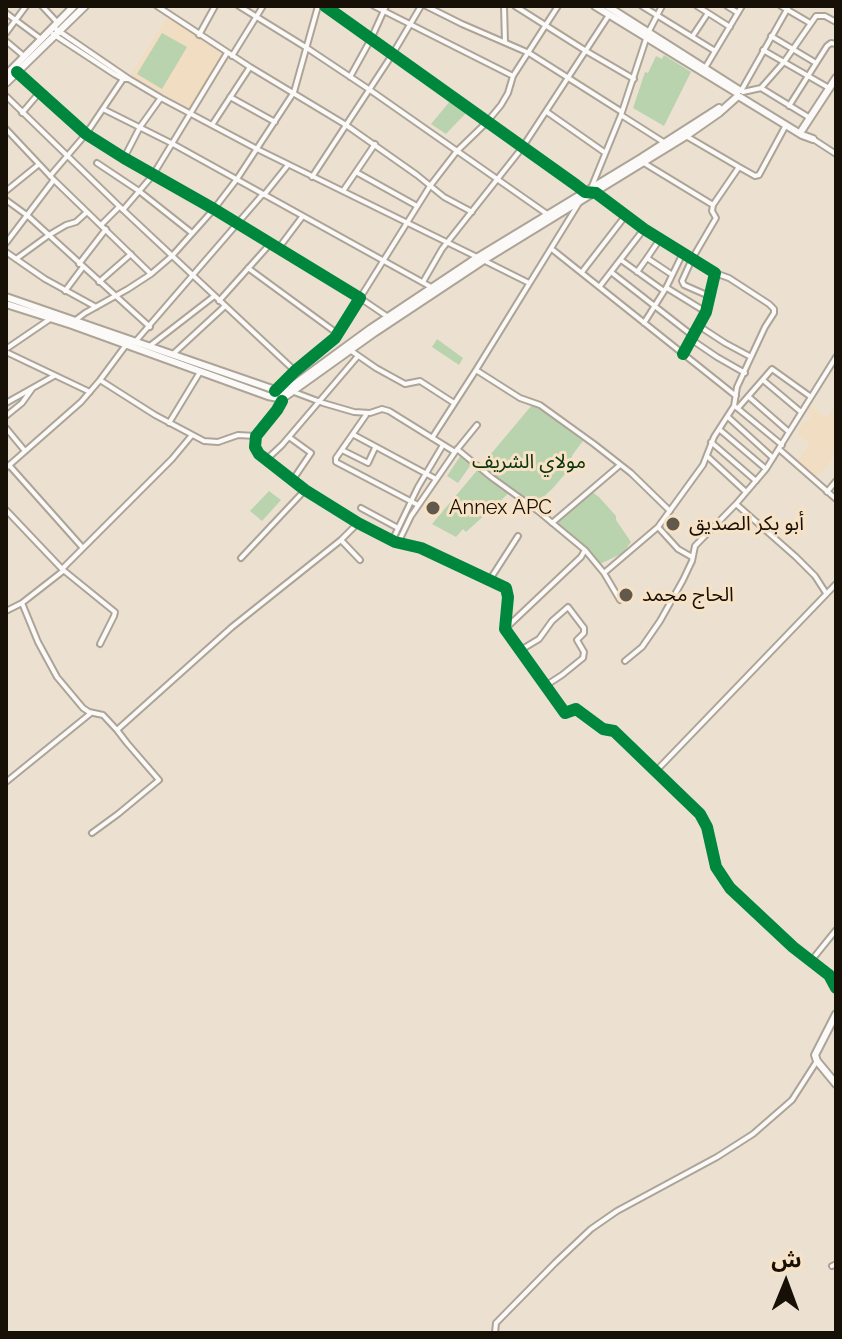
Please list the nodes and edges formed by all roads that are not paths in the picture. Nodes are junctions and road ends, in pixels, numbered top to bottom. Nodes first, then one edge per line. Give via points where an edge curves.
1 (26, 6) edge
2 (42, 6) edge
3 (74, 6) edge
4 (85, 6) edge
5 (157, 6) edge
6 (215, 6) edge
7 (239, 6) edge
8 (263, 6) edge
9 (318, 6) edge
10 (325, 6) edge
11 (374, 6) edge
12 (424, 6) edge
13 (442, 6) edge
14 (504, 6) edge
15 (515, 6) edge
16 (558, 6) edge
17 (595, 6) edge
18 (607, 6) edge
19 (642, 6) edge
20 (662, 6) edge
21 (697, 6) edge
22 (727, 6) edge
23 (742, 6) edge
24 (781, 6) edge
25 (385, 8) edge
26 (788, 8) edge
27 (615, 11) edge
28 (438, 12) junction
29 (6, 13) edge
30 (708, 13) junction
31 (738, 13) junction
32 (657, 15) junction
33 (256, 16) junction
34 (17, 20) junction
35 (836, 22) edge
36 (810, 24) junction
37 (411, 25) junction
38 (546, 26) junction
39 (730, 27) junction
40 (55, 29) junction
41 (6, 33) edge
42 (199, 35) junction
43 (647, 35) junction
44 (771, 36) junction
45 (692, 37) junction
46 (41, 39) junction
47 (371, 39) junction
48 (6, 41) edge
49 (505, 42) junction
50 (836, 44) edge
51 (307, 48) junction
52 (793, 49) junction
53 (763, 50) junction
54 (586, 51) junction
55 (715, 51) junction
56 (529, 53) junction
57 (230, 54) junction
58 (392, 55) junction
59 (25, 57) junction
60 (784, 62) junction
61 (816, 63) junction
62 (250, 67) junction
63 (705, 68) junction
64 (17, 72) junction
65 (6, 75) edge
66 (513, 76) junction
67 (807, 76) junction
68 (350, 77) junction
69 (126, 78) junction
70 (569, 78) junction
71 (836, 78) edge
72 (634, 79) junction
73 (6, 83) edge
74 (761, 88) junction
75 (829, 88) junction
76 (370, 90) junction
77 (294, 92) junction
78 (39, 93) junction
79 (740, 93) junction
80 (6, 96) edge
81 (230, 97) junction
82 (161, 98) junction
83 (789, 106) junction
84 (724, 107) junction
85 (103, 109) junction
86 (547, 112) junction
87 (22, 113) junction
88 (771, 113) junction
89 (191, 114) junction
90 (622, 114) junction
91 (810, 118) junction
92 (275, 122) junction
93 (487, 122) junction
94 (212, 125) junction
95 (346, 125) junction
96 (786, 125) junction
97 (140, 127) junction
98 (6, 129) edge
99 (802, 130) junction
100 (86, 134) junction
101 (686, 136) junction
102 (813, 139) junction
103 (665, 143) junction
104 (173, 144) junction
105 (375, 144) junction
106 (522, 148) junction
107 (257, 149) junction
108 (457, 151) junction
109 (605, 152) junction
110 (836, 154) edge
111 (67, 157) junction
112 (124, 158) junction
113 (97, 163) dead end
114 (644, 163) junction
115 (39, 165) junction
116 (288, 165) junction
117 (739, 167) junction
118 (356, 172) junction
119 (153, 175) junction
120 (312, 177) junction
121 (52, 178) junction
122 (237, 179) junction
123 (498, 180) junction
124 (430, 186) junction
125 (6, 191) edge
126 (139, 191) junction
127 (343, 191) junction
128 (591, 191) junction
129 (263, 195) junction
130 (6, 200) edge
131 (580, 201) junction
132 (713, 205) junction
133 (417, 206) junction
134 (121, 208) junction
135 (214, 209) junction
136 (87, 212) junction
137 (472, 212) junction
138 (626, 215) junction
139 (28, 216) junction
140 (550, 216) junction
141 (302, 217) junction
142 (237, 223) junction
143 (406, 224) junction
144 (103, 227) junction
145 (644, 229) junction
146 (192, 233) junction
147 (49, 235) junction
148 (660, 239) junction
149 (6, 243) edge
150 (448, 243) junction
151 (270, 244) junction
152 (278, 249) junction
153 (552, 249) junction
154 (6, 252) edge
155 (683, 253) junction
156 (131, 254) junction
157 (172, 256) junction
158 (647, 258) junction
159 (481, 259) junction
160 (620, 259) junction
161 (692, 259) junction
162 (16, 260) junction
163 (384, 262) junction
164 (81, 265) junction
165 (248, 268) junction
166 (582, 272) junction
167 (611, 272) junction
168 (637, 272) junction
169 (715, 273) junction
170 (151, 274) junction
171 (193, 275) junction
172 (671, 275) junction
173 (99, 282) junction
174 (423, 282) junction
175 (529, 283) junction
176 (600, 286) junction
177 (433, 288) junction
178 (665, 290) junction
179 (65, 291) junction
180 (214, 296) junction
181 (709, 296) junction
182 (6, 297) edge
183 (115, 297) junction
184 (360, 298) junction
185 (219, 301) junction
186 (6, 304) edge
187 (225, 306) junction
188 (96, 307) junction
189 (654, 307) junction
190 (706, 312) junction
191 (388, 317) junction
192 (50, 319) junction
193 (73, 322) junction
194 (644, 323) junction
195 (699, 326) junction
196 (150, 327) junction
197 (372, 331) junction
198 (338, 334) junction
199 (692, 338) junction
200 (130, 342) junction
201 (149, 347) junction
202 (6, 350) edge
203 (350, 350) junction
204 (683, 354) junction
205 (172, 355) junction
206 (358, 356) junction
207 (751, 357) junction
208 (836, 357) edge
209 (476, 370) junction
210 (295, 371) junction
211 (200, 372) junction
212 (745, 373) junction
213 (54, 376) junction
214 (100, 380) junction
215 (763, 380) junction
216 (34, 386) junction
217 (90, 392) junction
218 (282, 394) junction
219 (736, 396) junction
220 (749, 397) junction
221 (811, 397) junction
222 (318, 401) junction
223 (6, 403) edge
224 (454, 403) junction
225 (736, 407) junction
226 (802, 412) junction
227 (367, 413) junction
228 (6, 416) edge
229 (728, 417) junction
230 (169, 423) junction
231 (477, 425) dead end
232 (6, 428) edge
233 (719, 429) junction
234 (789, 432) junction
235 (192, 435) junction
236 (354, 435) junction
237 (256, 436) junction
238 (289, 437) junction
239 (432, 438) junction
240 (711, 442) junction
241 (443, 445) junction
242 (781, 447) junction
243 (375, 448) junction
244 (342, 450) junction
245 (25, 451) junction
246 (456, 451) junction
247 (707, 456) junction
248 (773, 458) junction
249 (266, 460) junction
250 (621, 465) junction
251 (8, 466) edge
252 (766, 469) junction
253 (426, 473) junction
254 (436, 479) junction
255 (292, 481) junction
256 (756, 481) junction
257 (836, 481) edge
258 (305, 490) junction
259 (747, 492) junction
260 (827, 492) junction
261 (836, 499) edge
262 (410, 501) junction
263 (736, 504) junction
264 (418, 505) junction
265 (361, 508) dead end
266 (6, 510) edge
267 (670, 511) junction
268 (358, 523) junction
269 (552, 523) junction
270 (658, 527) junction
271 (399, 528) junction
272 (518, 536) dead end
273 (341, 540) junction
274 (395, 542) junction
275 (83, 547) junction
276 (585, 550) junction
277 (693, 557) junction
278 (241, 558) dead end
279 (360, 560) dead end
280 (63, 570) junction
281 (604, 573) junction
282 (489, 581) junction
283 (836, 584) edge
284 (826, 593) junction
285 (620, 600) dead end
286 (22, 603) junction
287 (6, 611) edge
288 (505, 629) junction
289 (100, 644) dead end
290 (519, 651) junction
291 (625, 661) dead end
292 (545, 686) junction
293 (91, 713) junction
294 (117, 730) junction
295 (656, 771) junction
296 (6, 782) edge
297 (92, 833) dead end
298 (836, 930) edge
299 (811, 961) junction
300 (836, 988) edge
301 (836, 1014) edge
302 (817, 1061) junction
303 (836, 1084) edge
304 (495, 1333) edge

1 - 34 street
2 - 40 street
3 - 40 street
4 - 40 street
5 - 42 street
6 - 42 street
7 - 33 street
8 - 33 street
9 - 51 street
10 - 47 street
11 - 25 street
12 - 28 street
12 - 37 street
13 - 28 street
14 - 49 street
15 - 38 street
16 - 38 street
17 - 27 street
18 - 27 street
19 - 32 street
20 - 32 street
21 - 30 street
22 - 31 street
23 - 31 street
24 - 26 street
25 - 37 street
25 - 47 street
26 - 36 street
26 - 44 street
27 - 43 street
27 - 54 street
28 - 49 street
29 - 34 street
30 - 39 street
30 - 45 street
31 - 39 street
32 - 43 street
32 - 45 street
33 - 51 street
33 - 57 street
34 - 41 street
34 - 46 street
35 - 36 street via 819,15
36 - 52 street
37 - 58 street
37 - 66 street
38 - 54 street
38 - 56 street
39 - 55 street
40 - 46 street
40 - 64 street
40 - 69 street
42 - 57 street
43 - 63 street
43 - 72 street
43 - 79 street
44 - 52 street
44 - 53 street
45 - 55 street
46 - 59 street
47 - 58 street
47 - 68 street
48 - 59 street
49 - 56 street
50 - 61 street via 829,44
51 - 68 street
51 - 77 street
52 - 60 street
52 - 61 street
53 - 60 street
53 - 79 street
54 - 70 street
54 - 72 street
55 - 63 street
56 - 66 street
56 - 70 street
57 - 62 street
57 - 89 street
58 - 76 street
58 - 93 street
59 - 65 street
60 - 67 street
60 - 74 street
61 - 67 street
62 - 77 street
62 - 81 street
63 - 79 street
64 - 73 street
64 - 78 street
66 - 93 street via 504,101
67 - 75 street
67 - 83 street
68 - 76 street
69 - 82 street
69 - 85 street
70 - 86 street
70 - 90 street
71 - 75 street
72 - 90 street
74 - 79 street
74 - 83 street
75 - 91 street
76 - 95 street
76 - 108 street
77 - 92 street
77 - 95 street
78 - 87 street
78 - 100 street
79 - 84 street
79 - 88 street
80 - 87 street
81 - 92 street
81 - 94 street
82 - 89 street
82 - 97 street
83 - 91 street
84 - 101 street
84 - 103 street
85 - 97 street
85 - 100 street
86 - 106 street
86 - 109 street
87 - 111 street
88 - 96 street
88 - 99 street
89 - 94 street
89 - 104 street
90 - 103 street
90 - 109 street
91 - 99 street
92 - 107 street
93 - 106 street
93 - 108 street
94 - 107 street
95 - 105 street
95 - 120 street
96 - 102 street
96 - 117 street via 758,176
97 - 104 street
97 - 112 street
98 - 115 street
99 - 102 street
100 - 111 street
100 - 112 street
101 - 114 street
101 - 117 street
102 - 110 street
103 - 128 street
104 - 119 street
104 - 122 street
105 - 118 street
105 - 124 street
106 - 123 street
106 - 128 street
107 - 116 street
107 - 122 street
108 - 123 street
108 - 124 street
109 - 128 street
111 - 121 street
111 - 134 street
112 - 119 street
113 - 126 street
114 - 128 street
114 - 132 street
115 - 121 street
115 - 125 street
116 - 120 street
116 - 129 street
117 - 132 street
118 - 127 street
118 - 133 street
119 - 126 street
119 - 135 street
120 - 127 street
121 - 136 street
121 - 139 street
122 - 129 street
122 - 135 street
123 - 137 street
123 - 140 street
124 - 133 street
124 - 137 street
126 - 134 street
126 - 146 street
127 - 143 street
128 - 131 street
128 - 138 street
128 - 140 street
129 - 141 street
129 - 142 street
130 - 139 street
131 - 140 street
131 - 153 street
132 - 161 street via 716,218
133 - 143 street
134 - 144 street
134 - 157 street
135 - 142 street
135 - 146 street
136 - 144 street
136 - 147 street
137 - 150 street
138 - 145 street
138 - 166 street
139 - 147 street
139 - 149 street
140 - 159 street
141 - 152 street
141 - 163 street
142 - 151 street
142 - 171 street
143 - 150 street
143 - 163 street
144 - 156 street
144 - 164 street
145 - 148 street
145 - 160 street
146 - 157 street
147 - 162 street
147 - 164 street
148 - 155 street
148 - 158 street
150 - 159 street
150 - 174 street
151 - 152 street
151 - 165 street
152 - 184 street
153 - 166 street
153 - 175 street
154 - 162 street
155 - 161 street
155 - 172 street
156 - 170 street
156 - 173 street
157 - 170 street
157 - 171 street
158 - 168 street
158 - 172 street
159 - 175 street
159 - 177 street
159 - 197 street
160 - 167 street
160 - 168 street
161 - 169 street
161 - 181 street via 683,284
162 - 179 street
163 - 174 street
163 - 184 street
164 - 173 street
164 - 179 street
165 - 185 street
165 - 198 street
166 - 176 street
167 - 176 street
167 - 189 street
168 - 178 street
169 - 181 street
169 - 207 street via 774,309
170 - 183 street
171 - 180 street
171 - 196 street
172 - 178 street
173 - 183 street
174 - 177 street
175 - 209 street
176 - 194 street
177 - 191 street
178 - 189 street
178 - 190 street
179 - 188 street
180 - 185 street
180 - 201 street
181 - 190 street
182 - 193 street
183 - 188 street
183 - 196 street
184 - 191 street
184 - 198 street
185 - 187 street
186 - 192 street
187 - 205 street
187 - 210 street
188 - 193 street
189 - 194 street
189 - 199 street
190 - 195 street
191 - 197 street
192 - 193 street
192 - 202 street
193 - 200 street
194 - 204 street
195 - 199 street
195 - 207 street
196 - 200 street
197 - 203 street
197 - 218 street
198 - 210 street
199 - 204 street
199 - 212 street
200 - 201 street
200 - 211 street
200 - 214 street
201 - 205 street
202 - 213 street
203 - 206 street
203 - 218 street
204 - 219 street
205 - 218 street
206 - 222 street
206 - 224 street via 405,384 420,381
207 - 212 street
208 - 221 street
209 - 224 street
209 - 250 street via 540,405
210 - 218 street
211 - 218 street
211 - 230 street
212 - 219 street
213 - 216 street
213 - 217 street
214 - 217 street
214 - 230 street
215 - 220 street
215 - 221 street via 772,369
215 - 226 street
216 - 223 street
216 - 228 street
217 - 245 street
218 - 222 street
218 - 237 street via 277,410
219 - 225 street
220 - 225 street
220 - 234 street
221 - 226 street
222 - 227 street
222 - 238 street
224 - 239 street
225 - 229 street
225 - 242 street
226 - 234 street
227 - 236 street
227 - 239 street via 389,411
229 - 233 street
229 - 248 street
230 - 235 street
231 - 246 street
232 - 245 street
233 - 240 street
233 - 252 street
234 - 242 street
235 - 237 street via 214,442
235 - 275 street
236 - 243 street
236 - 244 street
237 - 249 street via 255,447
238 - 249 street
238 - 255 street via 311,453
239 - 241 street
240 - 247 street
240 - 256 street
241 - 246 street
241 - 253 street
242 - 248 street
242 - 260 street
243 - 244 street via 368,463
243 - 253 street
244 - 262 street via 336,462
245 - 251 street
246 - 254 street
246 - 269 street
247 - 259 street
247 - 267 street
248 - 252 street
249 - 255 street
250 - 267 street
250 - 269 street
251 - 275 street
252 - 256 street
253 - 254 street
253 - 262 street
254 - 264 street
255 - 258 street
256 - 259 street
257 - 260 street
258 - 268 street
258 - 278 street
259 - 263 street
260 - 261 street
262 - 264 street
262 - 271 street
263 - 277 street via 695,546
263 - 284 street via 796,557
264 - 274 street
265 - 271 street
266 - 280 street
267 - 270 street
268 - 273 street
268 - 274 street
269 - 276 street
270 - 277 street
270 - 281 street
271 - 274 street
272 - 282 street
273 - 279 street
273 - 294 street via 232,627
274 - 282 street via 421,548
275 - 280 street
276 - 281 street
276 - 288 street
277 - 291 street via 654,629
280 - 286 street
280 - 289 street via 115,612
281 - 285 street
282 - 288 street via 507,591
283 - 284 street
284 - 295 street
286 - 287 street
286 - 293 street via 57,677
288 - 290 street
290 - 292 street
290 - 292 street via 539,639 568,607 584,628 577,640 583,658
292 - 295 street via 565,713 576,709 614,731
293 - 294 street via 103,715
293 - 296 street
294 - 297 street via 159,780
295 - 299 street via 704,820 716,867 730,888
298 - 299 street
299 - 300 street
301 - 302 street via 816,1051
302 - 303 street
302 - 304 street via 792,1100 753,1134 591,1229 496,1323

